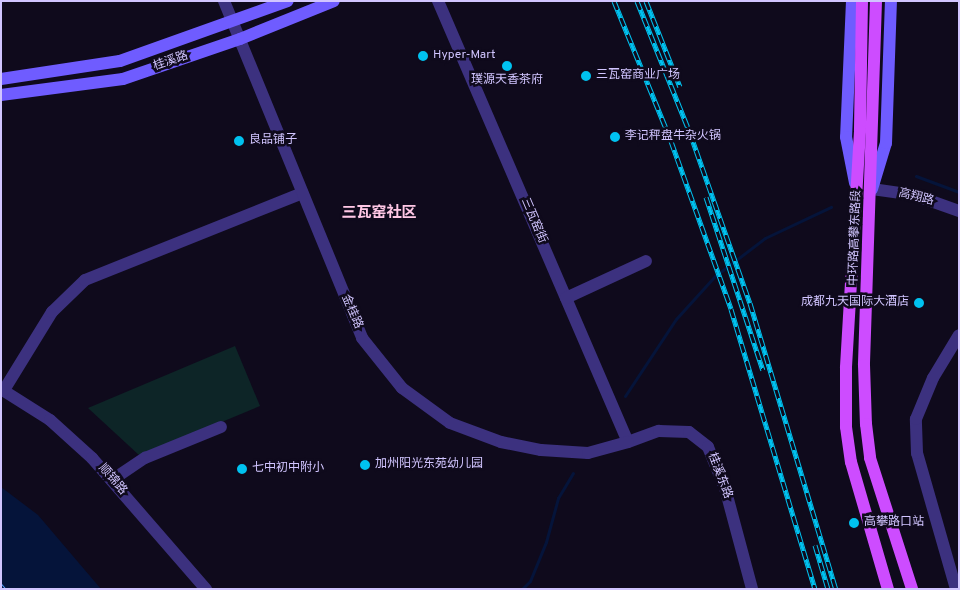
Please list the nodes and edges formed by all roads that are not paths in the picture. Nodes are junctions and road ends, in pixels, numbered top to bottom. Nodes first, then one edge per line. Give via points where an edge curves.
1 (224, 1) edge
2 (288, 1) edge
3 (334, 1) edge
4 (438, 1) edge
5 (852, 1) edge
6 (862, 1) edge
7 (876, 1) edge
8 (891, 1) edge
9 (233, 22) junction
10 (240, 39) junction
11 (1, 79) edge
12 (1, 95) edge
13 (866, 129) junction
14 (855, 187) junction
15 (872, 189) junction
16 (302, 193) junction
17 (959, 211) edge
18 (646, 261) dead end
19 (566, 298) junction
20 (959, 335) edge
21 (2, 390) edge
22 (221, 427) dead end
23 (628, 442) junction
24 (112, 480) junction
25 (206, 589) edge
26 (752, 589) edge
27 (888, 589) edge
28 (912, 589) edge
29 (956, 589) edge

1 - 9 street, 金桂路
2 - 9 main road, 桂溪路
3 - 10 main road, 桂溪路
4 - 19 street, 三瓦窑街
5 - 14 main road via 846,137
6 - 13 main road, 中环路高攀东路段
7 - 13 main road, 中环路高攀东路段
8 - 15 main road via 886,144
9 - 10 street, 金桂路
9 - 11 main road, 桂溪路 via 120,61
10 - 12 main road, 桂溪路 via 123,79
10 - 16 street, 金桂路
13 - 14 main road, 中环路高攀东路段
13 - 15 main road, 中环路高攀东路段
14 - 27 main road, 中环路高攀东路段 via 846,427 851,462
15 - 17 street, 高翔路 via 914,195
15 - 28 main road, 中环路高攀东路段 via 864,365 866,424 870,458
16 - 21 street via 85,280 52,312
16 - 23 street, 金桂路 via 362,338 402,388 450,424 501,442 541,450 588,453
18 - 19 street
19 - 23 street, 三瓦窑街
20 - 29 street via 933,378 916,419 917,453
21 - 24 street, 顺锦路 via 50,420
22 - 24 street via 145,458
23 - 26 street, 桂溪东路 via 659,431 689,432 708,447 725,488
24 - 25 street, 顺锦路

